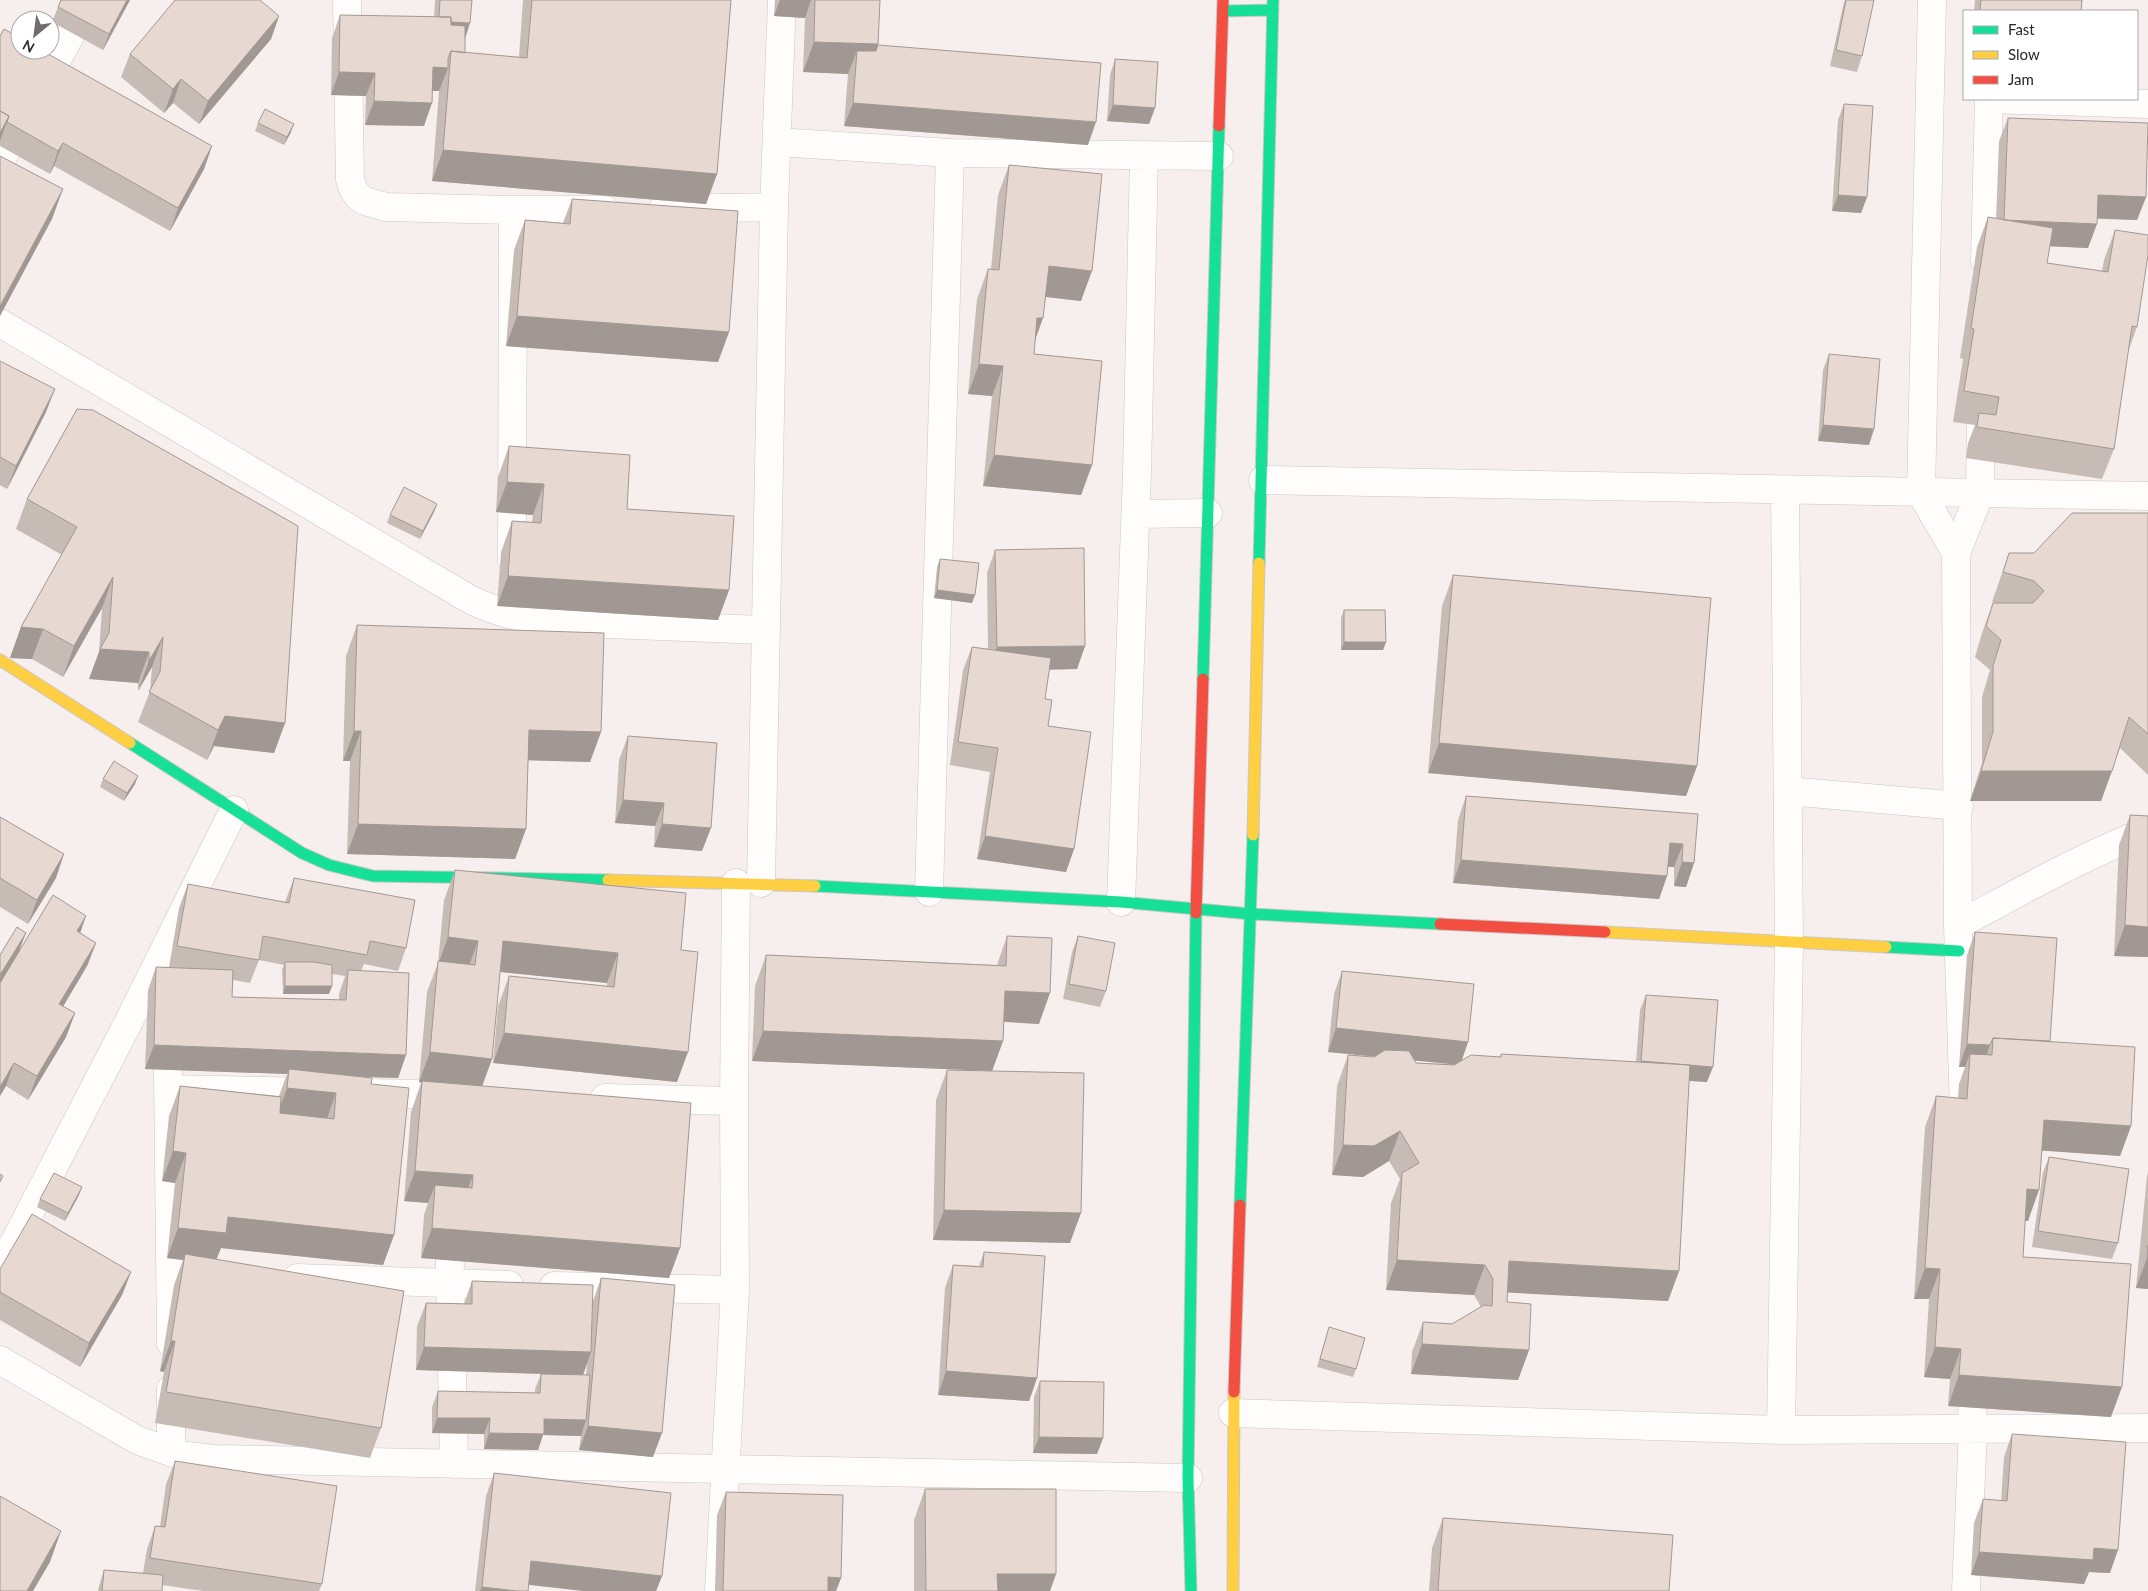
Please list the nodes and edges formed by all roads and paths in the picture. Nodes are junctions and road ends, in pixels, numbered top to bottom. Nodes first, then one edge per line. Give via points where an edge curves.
1 (90, 0) edge
2 (348, 0) edge
3 (782, 0) edge
4 (1932, 0) edge
5 (1223, 5) edge
6 (1273, 5) edge
7 (1990, 100) edge
8 (2022, 100) edge
9 (2148, 104) edge
10 (777, 142) junction
11 (950, 153) junction
12 (1144, 155) junction
13 (1219, 156) junction
14 (0, 162) edge
15 (774, 207) junction
16 (513, 210) junction
17 (1984, 286) edge
18 (0, 323) edge
19 (1982, 395) edge
20 (1263, 480) junction
21 (1785, 490) junction
22 (1921, 493) junction
23 (1980, 494) junction
24 (2148, 496) edge
25 (1208, 513) junction
26 (1136, 514) junction
27 (1956, 553) junction
28 (512, 616) junction
29 (764, 630) junction
30 (0, 660) edge
31 (1788, 791) junction
32 (1959, 806) junction
33 (234, 810) junction
34 (2148, 831) edge
35 (748, 883) junction
36 (929, 892) junction
37 (1121, 902) junction
38 (1196, 910) junction
39 (1251, 914) junction
40 (1959, 938) junction
41 (1789, 943) junction
42 (165, 949) junction
43 (166, 999) edge
44 (167, 1049) edge
45 (449, 1085) junction
46 (168, 1089) junction
47 (479, 1095) edge
48 (577, 1098) edge
49 (734, 1101) junction
50 (449, 1124) edge
51 (1965, 1140) edge
52 (449, 1200) edge
53 (0, 1270) edge
54 (171, 1273) junction
55 (240, 1276) edge
56 (270, 1277) edge
57 (449, 1284) junction
58 (735, 1290) junction
59 (1971, 1350) edge
60 (0, 1360) edge
61 (1233, 1413) junction
62 (2148, 1428) edge
63 (1781, 1430) junction
64 (1973, 1430) junction
65 (171, 1452) junction
66 (214, 1459) junction
67 (454, 1464) junction
68 (725, 1470) junction
69 (1188, 1478) junction
70 (213, 1488) edge
71 (719, 1591) edge
72 (1191, 1591) edge
73 (1234, 1591) edge
74 (1966, 1591) edge

1 - 14 street
2 - 16 street via 350,179 359,197 386,207
3 - 10 street
4 - 22 street
5 - 6 main road
5 - 13 main road
6 - 20 main road
7 - 17 street
8 - 9 street
10 - 11 street
10 - 15 street
11 - 12 street
11 - 36 street
12 - 13 street
12 - 26 street
13 - 25 main road
15 - 16 street
15 - 29 street
16 - 28 street
18 - 28 street via 471,600
19 - 23 street
20 - 21 street
20 - 39 main road
21 - 22 street
21 - 31 street
22 - 23 street
22 - 27 street
23 - 24 street
23 - 27 street
25 - 26 street
25 - 38 main road
26 - 37 street
27 - 32 street
28 - 29 street via 555,622
29 - 35 street
30 - 33 main road
31 - 32 street
31 - 41 street
32 - 40 street
33 - 35 main road via 302,853 329,865 373,876 450,887
33 - 42 street
34 - 40 street via 2038,882
35 - 36 main road
35 - 49 street
36 - 37 main road
37 - 38 main road
38 - 39 main road
38 - 69 main road
39 - 41 main road
39 - 61 main road
40 - 41 main road
40 - 51 street
41 - 63 street
42 - 43 street
42 - 53 street
44 - 46 street
45 - 46 street
45 - 47 street
45 - 50 street
46 - 54 street
48 - 49 street
49 - 58 street
52 - 57 street
54 - 55 street
54 - 65 street
56 - 57 street
57 - 58 street
57 - 67 street
58 - 68 street
59 - 64 street
60 - 65 street via 137,1440
61 - 63 street
61 - 73 main road
62 - 64 street
63 - 64 street
64 - 74 street
65 - 66 street
66 - 67 street
66 - 70 street
67 - 68 street
68 - 69 street
68 - 71 street
69 - 72 main road

